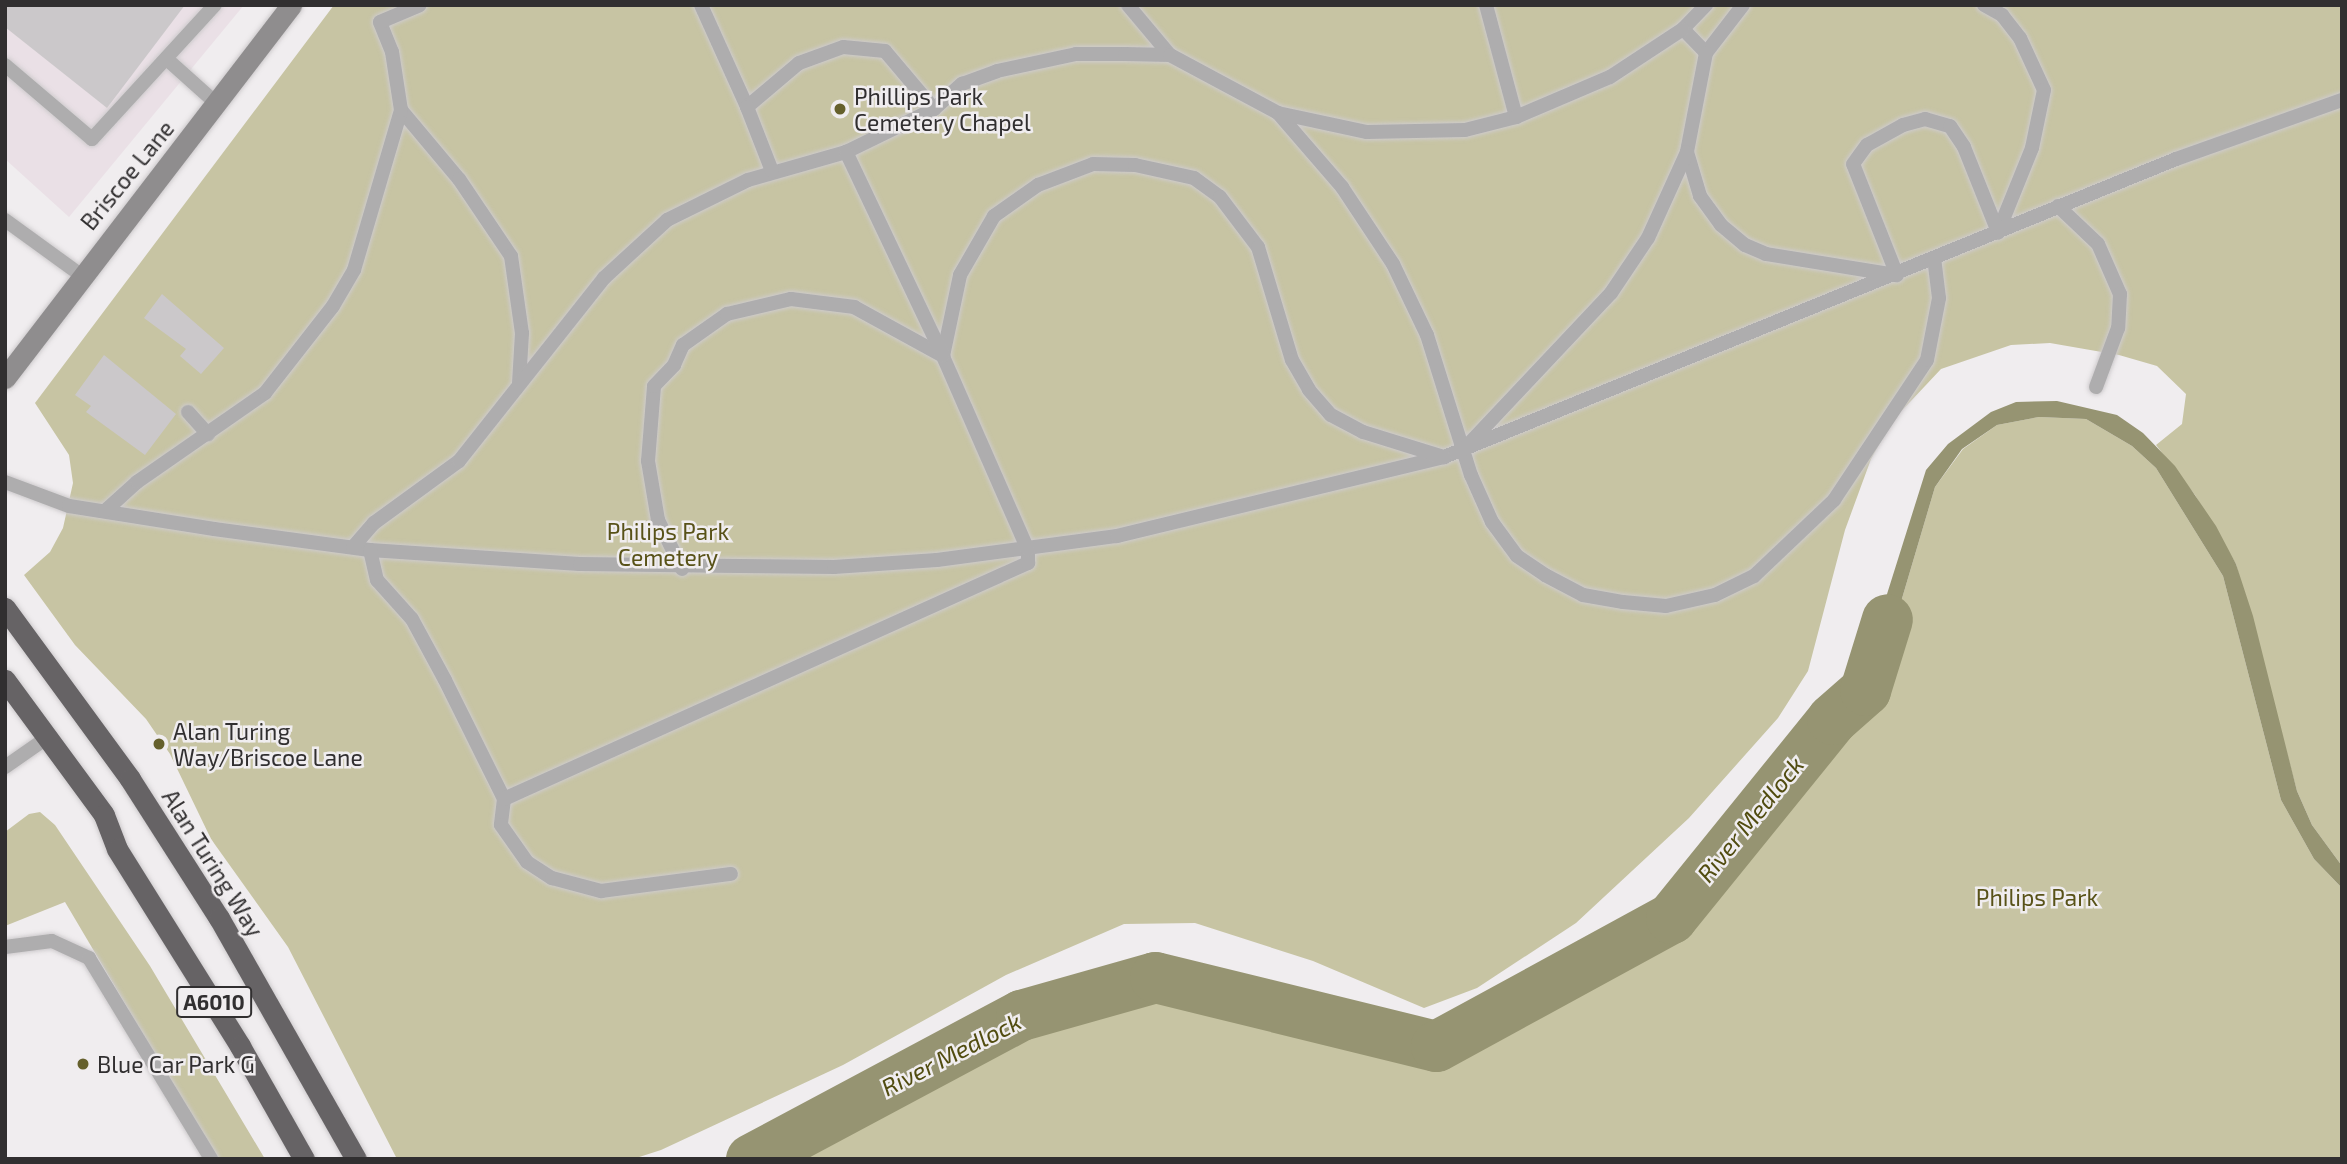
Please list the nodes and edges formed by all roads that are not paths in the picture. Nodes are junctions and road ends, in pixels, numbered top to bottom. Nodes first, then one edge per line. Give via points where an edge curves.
1 (215, 5) edge
2 (291, 5) edge
3 (420, 5) edge
4 (701, 5) edge
5 (1128, 5) edge
6 (1486, 5) edge
7 (1706, 5) edge
8 (1743, 5) edge
9 (1984, 5) edge
10 (1683, 29) junction
11 (1706, 52) junction
12 (1170, 55) junction
13 (169, 61) junction
14 (5, 65) edge
15 (2342, 100) edge
16 (218, 105) junction
17 (747, 107) junction
18 (934, 109) junction
19 (401, 110) junction
20 (1278, 113) junction
21 (1516, 117) junction
22 (846, 152) junction
23 (1687, 152) junction
24 (772, 171) junction
25 (2058, 206) junction
26 (5, 220) edge
27 (1998, 232) junction
28 (1934, 260) junction
29 (82, 275) junction
30 (1897, 275) junction
31 (943, 356) junction
32 (5, 379) edge
33 (519, 383) junction
34 (2096, 387) dead end
35 (188, 412) dead end
36 (208, 434) junction
37 (1464, 450) junction
38 (1444, 457) junction
39 (5, 482) edge
40 (105, 511) junction
41 (353, 547) junction
42 (370, 550) junction
43 (1028, 550) junction
44 (682, 569) junction
45 (5, 608) edge
46 (5, 680) edge
47 (48, 737) junction
48 (5, 767) edge
49 (504, 799) junction
50 (731, 874) dead end
51 (5, 947) edge
52 (211, 1159) edge
53 (304, 1159) edge
54 (356, 1159) edge

1 - 13 lane
2 - 16 street, Briscoe Lane
3 - 19 lane via 380,22 392,52
4 - 17 lane
5 - 12 lane
6 - 21 lane
7 - 10 lane
8 - 11 lane
9 - 27 lane via 2002,15 2020,38 2044,90 2032,148
10 - 11 lane
10 - 21 lane via 1610,78
11 - 23 lane
12 - 18 lane via 1076,54 1034,61 962,84
12 - 20 lane
13 - 14 lane via 92,139
13 - 16 lane
15 - 25 lane
16 - 29 street, Briscoe Lane
17 - 18 lane via 799,63 863,46 885,51 904,67
17 - 24 lane
18 - 22 lane
19 - 33 lane via 467,190 510,256 522,333
19 - 36 lane via 372,217 340,294 265,393
20 - 21 lane via 1367,132 1465,130
20 - 37 lane via 1342,187 1393,264 1427,335
22 - 24 lane
22 - 31 lane
23 - 30 lane via 1700,196 1745,245 1794,261
23 - 37 lane via 1648,238 1611,293
24 - 33 lane via 667,220 604,278
25 - 27 lane
25 - 34 lane via 2098,244 2120,294 2118,328
26 - 29 lane
27 - 28 lane
27 - 30 lane via 1964,147 1950,126 1925,119 1903,125 1867,145 1853,164
28 - 30 lane
28 - 37 lane via 1939,299 1927,360 1834,500 1754,576 1715,595 1666,606 1623,602 1583,595 1545,575 1517,556 1492,522
29 - 32 street, Briscoe Lane
30 - 37 lane
31 - 38 lane via 960,275 977,238 1015,198 1067,169 1093,164 1167,171 1194,178 1220,197 1258,247 1292,360 1331,415 1363,432
31 - 43 lane
31 - 44 lane via 854,307 791,299 727,314 703,328 683,345 674,365 654,386 648,419 649,491
33 - 41 lane via 459,461 374,523
35 - 36 lane
36 - 40 lane via 137,482
37 - 38 lane
38 - 43 lane via 1117,536
39 - 40 lane via 57,502
40 - 41 lane
41 - 42 lane
42 - 44 lane
42 - 49 lane via 377,580 412,620
43 - 44 lane via 834,567
43 - 49 lane via 1028,563 994,581
45 - 54 highway, Alan Turing Way / A6010 via 130,779 219,919
46 - 47 highway, A6010
47 - 48 lane
47 - 53 highway, A6010 via 104,815 117,849 233,1034
49 - 50 lane via 500,825 527,862 575,887 601,891
51 - 52 lane via 52,942 89,958

